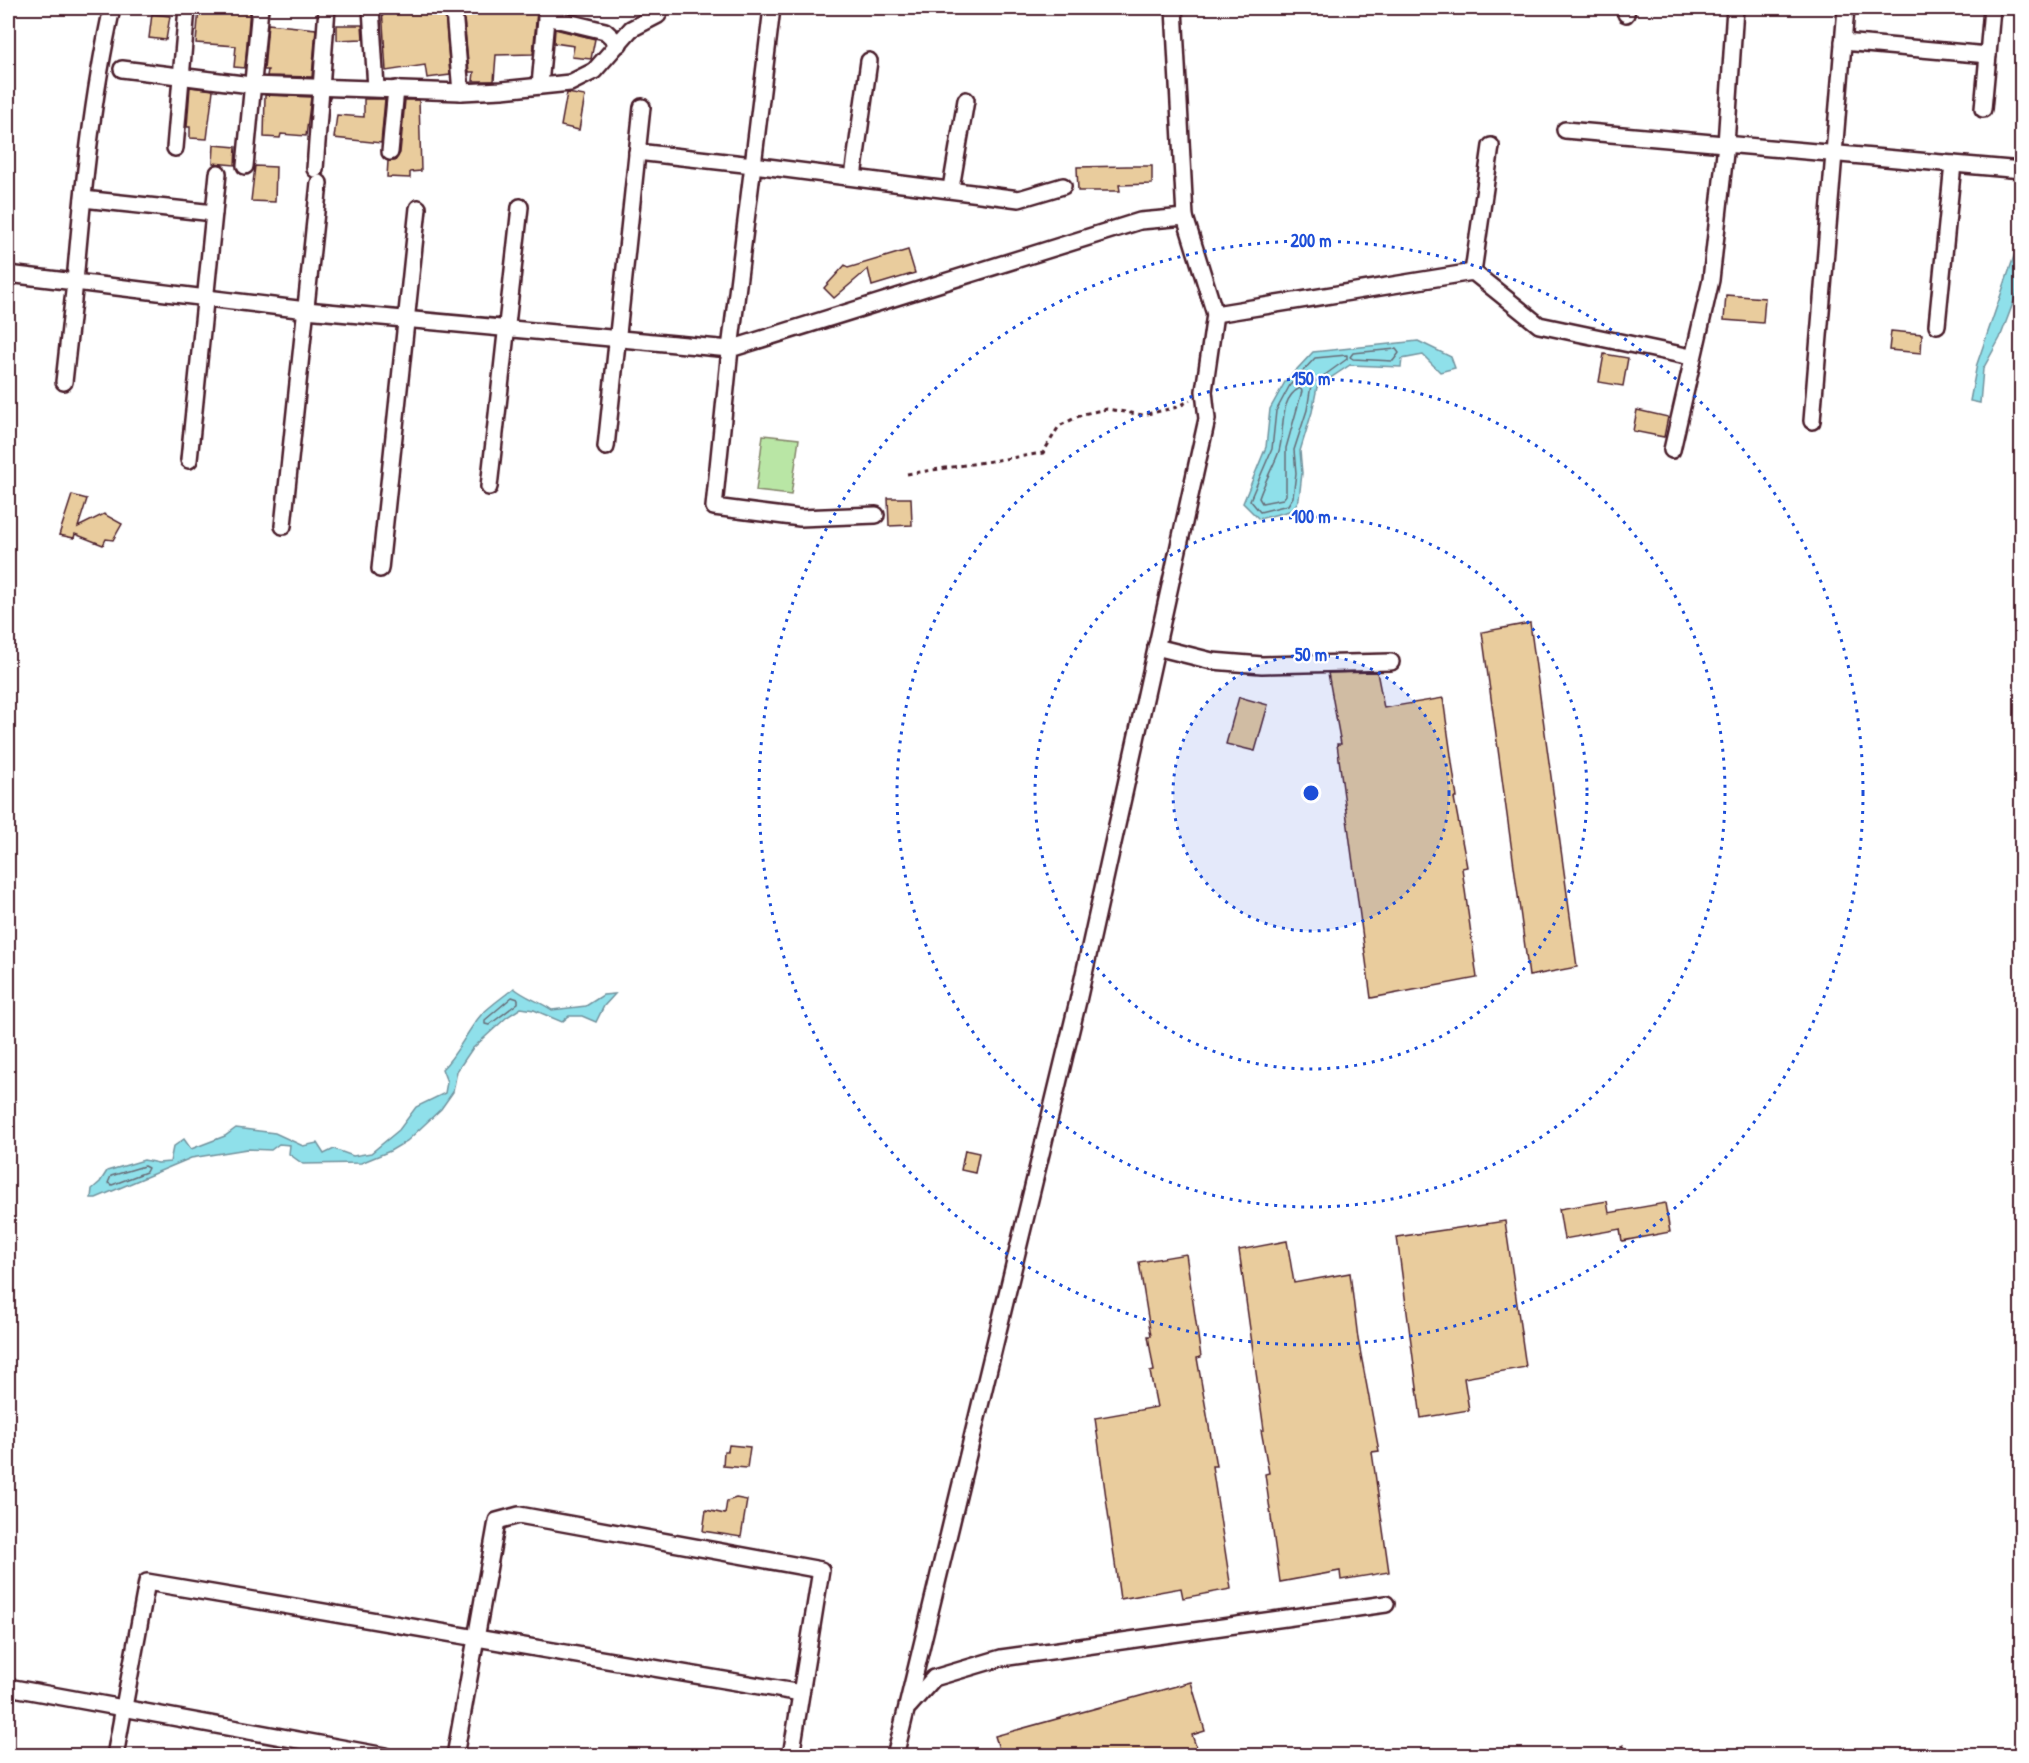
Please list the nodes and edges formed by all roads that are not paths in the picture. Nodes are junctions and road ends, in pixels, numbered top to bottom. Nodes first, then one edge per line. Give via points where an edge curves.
1 (112, 8) edge
2 (187, 8) edge
3 (260, 8) edge
4 (327, 8) edge
5 (371, 8) edge
6 (660, 8) edge
7 (772, 8) edge
8 (1174, 8) edge
9 (1735, 8) edge
10 (1846, 8) edge
11 (1992, 8) edge
12 (454, 11) dead end
13 (546, 12) edge
14 (1843, 42) junction
15 (619, 44) junction
16 (1988, 55) junction
17 (868, 61) dead end
18 (122, 69) dead end
19 (181, 76) junction
20 (251, 85) junction
21 (540, 85) junction
22 (323, 86) junction
23 (376, 88) junction
24 (396, 89) junction
25 (461, 92) junction
26 (966, 100) dead end
27 (642, 107) dead end
28 (1983, 109) dead end
29 (1565, 130) dead end
30 (1726, 144) junction
31 (1491, 146) dead end
32 (175, 148) dead end
33 (390, 152) dead end
34 (637, 152) junction
35 (1832, 155) junction
36 (1953, 164) junction
37 (245, 165) dead end
38 (753, 165) junction
39 (2022, 170) edge
40 (218, 173) dead end
41 (853, 177) junction
42 (1063, 186) dead end
43 (951, 188) junction
44 (82, 199) junction
45 (520, 207) dead end
46 (418, 208) dead end
47 (214, 213) junction
48 (1185, 217) junction
49 (1473, 272) junction
50 (8, 274) edge
51 (75, 282) junction
52 (205, 298) junction
53 (306, 310) junction
54 (1215, 314) junction
55 (405, 317) junction
56 (1937, 325) dead end
57 (507, 329) junction
58 (616, 340) junction
59 (730, 349) junction
60 (1691, 357) junction
61 (64, 382) dead end
62 (1812, 421) dead end
63 (606, 447) dead end
64 (1671, 450) dead end
65 (189, 460) dead end
66 (489, 487) dead end
67 (876, 515) dead end
68 (283, 526) dead end
69 (380, 569) dead end
70 (1156, 647) junction
71 (1391, 662) dead end
72 (1386, 1604) dead end
73 (476, 1635) junction
74 (8, 1687) edge
75 (801, 1693) junction
76 (122, 1709) junction
77 (907, 1709) junction
78 (114, 1755) edge
79 (385, 1755) edge
80 (455, 1755) edge
81 (791, 1755) edge
82 (895, 1755) edge

1 - 44 street via 92,114
2 - 19 street
3 - 20 street
4 - 22 street
5 - 23 street
6 - 15 street via 658,15 631,29
7 - 38 street
8 - 48 street
9 - 30 street
10 - 14 street
11 - 16 street
12 - 25 street
13 - 15 street via 605,31
13 - 21 street
14 - 16 street
14 - 35 street
15 - 21 street via 594,71 570,82
16 - 28 street
17 - 41 street
18 - 19 street
19 - 20 street
19 - 32 street
20 - 22 street
20 - 37 street
21 - 25 street
22 - 23 street
22 - 53 street
23 - 24 street
24 - 25 street
24 - 33 street
26 - 43 street
27 - 34 street
29 - 30 street
30 - 35 street
30 - 60 street via 1711,280
31 - 49 street
34 - 38 street
34 - 58 street
35 - 36 street
35 - 62 street
36 - 39 street
36 - 56 street
38 - 41 street
38 - 59 street
40 - 47 street
41 - 43 street
42 - 43 street via 1019,199
44 - 47 street
44 - 51 street
45 - 57 street
46 - 55 street
47 - 52 street
48 - 54 street
48 - 59 street via 1140,221
49 - 54 street
49 - 60 street via 1539,325
50 - 51 street
51 - 52 street
51 - 61 street
52 - 53 street
52 - 65 street
53 - 55 street
53 - 68 street
54 - 70 street via 1204,391 1207,419
55 - 57 street
55 - 69 street
57 - 58 street
57 - 66 street
58 - 59 street
58 - 63 street
59 - 67 street via 714,507 800,518
60 - 64 street
70 - 71 street via 1212,661 1262,665
70 - 77 street via 1078,1001
72 - 77 street via 1001,1658 934,1678
73 - 75 street
73 - 75 street via 497,1521 519,1515 821,1570
73 - 76 street via 147,1582
73 - 80 street
74 - 76 street
75 - 81 street
76 - 78 street
76 - 79 street
77 - 82 street

